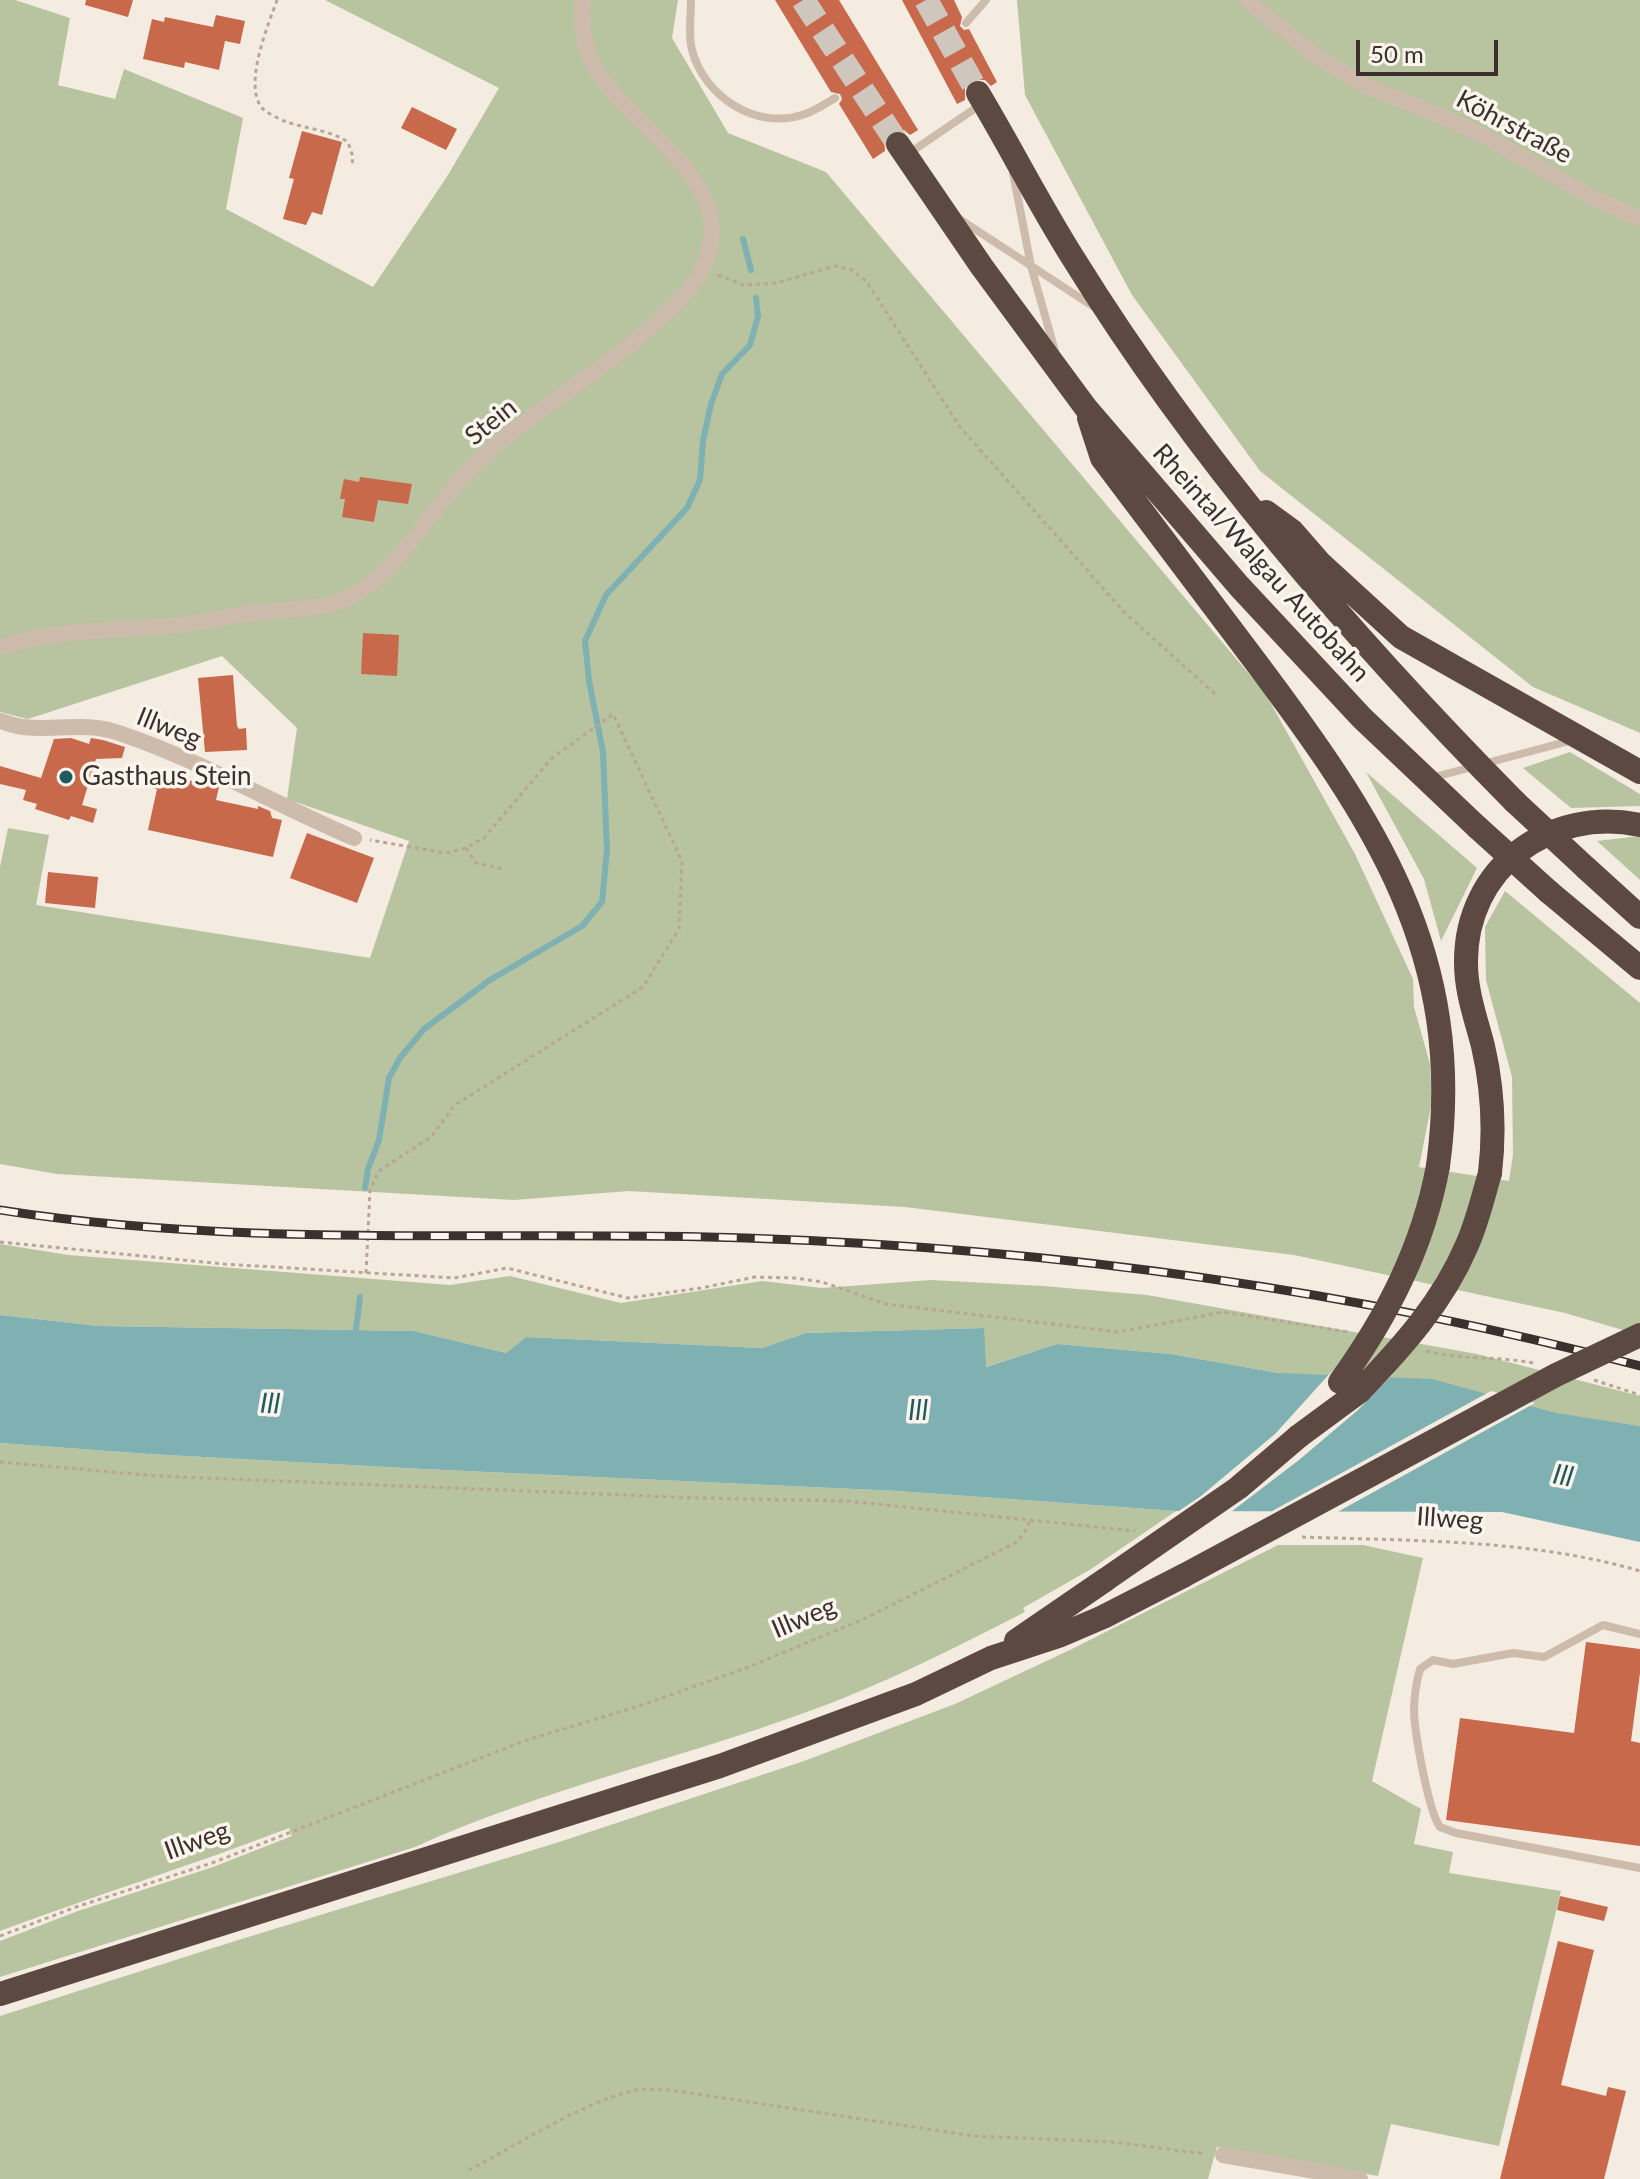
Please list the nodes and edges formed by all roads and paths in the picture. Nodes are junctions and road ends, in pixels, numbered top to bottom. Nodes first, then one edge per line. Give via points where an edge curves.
1 (277, 0) edge
2 (582, 0) edge
3 (691, 0) edge
4 (986, 0) edge
5 (1247, 0) edge
6 (966, 23) dead end
7 (835, 98) dead end
8 (981, 98) joint
9 (1008, 145) junction
10 (902, 150) joint
11 (352, 165) dead end
12 (940, 206) junction
13 (1640, 219) edge
14 (1031, 266) junction
15 (704, 269) junction
16 (1114, 321) junction
17 (1062, 375) junction
18 (1086, 408) junction
19 (1239, 492) junction
20 (0, 647) edge
21 (1215, 694) dead end
22 (0, 721) edge
23 (1577, 738) junction
24 (1480, 766) junction
25 (1640, 772) edge
26 (1427, 779) junction
27 (1640, 825) edge
28 (354, 838) joint
29 (466, 848) junction
30 (503, 869) dead end
31 (1640, 917) edge
32 (1640, 968) edge
33 (0, 1242) edge
34 (366, 1273) junction
35 (1350, 1333) dead end
36 (1640, 1335) edge
37 (1419, 1349) dead end
38 (1537, 1364) dead end
39 (1594, 1381) dead end
40 (1640, 1395) edge
41 (1299, 1436) junction
42 (0, 1462) edge
43 (1031, 1519) junction
44 (1136, 1531) dead end
45 (1291, 1537) dead end
46 (1640, 1571) edge
47 (1640, 1634) edge
48 (991, 1658) junction
49 (1640, 1868) edge
50 (0, 1936) edge
51 (0, 1994) edge
52 (1223, 2155) joint
53 (469, 2170) dead end
54 (1360, 2179) edge

1 - 11 path via 259,54 255,89 262,109 338,135 348,142
2 - 15 street, Stein via 589,57 604,83 691,177 709,206 712,230
3 - 7 lane via 692,49 709,86 738,110 767,118 801,116
4 - 6 lane
5 - 13 street, Köhrstraße via 1363,85 1482,135
8 - 9 highway, Rheintal/Walgau Autobahn
8 - 10 lane
9 - 14 lane
9 - 16 highway, Rheintal/Walgau Autobahn
10 - 12 highway, Rheintal/Walgau Autobahn
12 - 14 lane
12 - 17 highway, Rheintal/Walgau Autobahn
14 - 16 lane
14 - 17 lane
15 - 20 street, Stein via 651,325 489,453 364,589 334,603 180,625 53,635
15 - 21 path via 743,285 777,283 835,266 852,270 867,282 960,427 1126,614
16 - 19 highway, Rheintal/Walgau Autobahn
17 - 18 highway, Rheintal/Walgau Autobahn
18 - 26 highway, Rheintal/Walgau Autobahn via 1239,586
18 - 41 highway, bridge via 1102,458 1354,801 1404,894 1439,1016 1443,1132 1428,1213 1400,1287 1373,1335
19 - 23 highway via 1292,531 1401,637
19 - 24 highway, Rheintal/Walgau Autobahn via 1370,651
22 - 28 street, Illweg via 113,731
23 - 24 lane
23 - 25 highway
24 - 26 lane
24 - 31 highway, Rheintal/Walgau Autobahn, bridge
26 - 32 highway, Rheintal/Walgau Autobahn, bridge
27 - 41 highway, bridge via 1588,822 1539,836 1507,862 1480,902 1466,965 1491,1089 1493,1140 1490,1173 1468,1244 1434,1305 1399,1350 1360,1391
28 - 29 path via 446,853
29 - 30 path via 476,863
29 - 34 path via 484,838 551,759 613,714 682,861 679,929 643,987 455,1105 431,1137 379,1171 370,1190
33 - 34 path
34 - 35 path via 454,1278 507,1268 628,1298 755,1277 795,1278 886,1304 1119,1332 1223,1312
36 - 48 highway, bridge via 1183,1576 1061,1635
37 - 38 path
39 - 40 path
41 - 48 highway, bridge via 1238,1488
42 - 43 path via 157,1476 847,1501
43 - 44 path
43 - 50 path, Illweg via 1015,1543 810,1642 698,1686 524,1741 212,1863
45 - 46 path, Illweg via 1436,1540 1540,1551
47 - 49 lane via 1603,1625 1544,1657 1513,1653 1453,1664 1433,1660 1420,1669 1414,1696 1436,1822 1445,1831
48 - 51 highway via 916,1694 720,1766
52 - 53 path via 1113,2142 974,2136 670,2090 635,2090 601,2101
52 - 54 street

